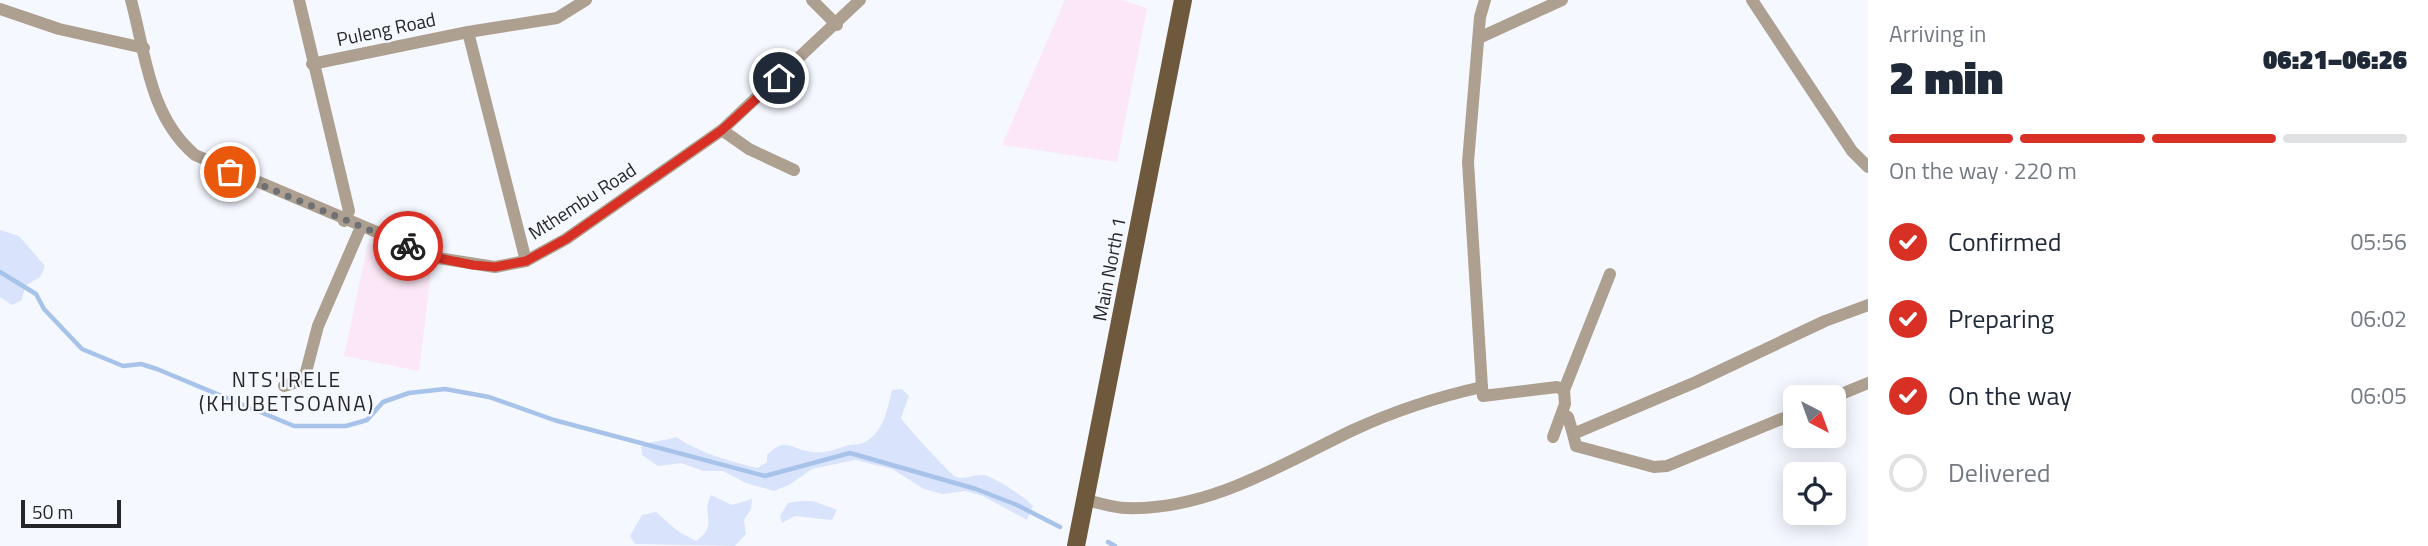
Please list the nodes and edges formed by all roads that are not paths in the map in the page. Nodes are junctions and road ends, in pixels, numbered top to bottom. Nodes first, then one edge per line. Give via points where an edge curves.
1 (131, 0) edge
2 (299, 0) edge
3 (586, 0) edge
4 (812, 0) edge
5 (860, 0) edge
6 (1183, 0) edge
7 (1485, 0) edge
8 (1562, 0) edge
9 (1752, 0) edge
10 (0, 9) edge
11 (837, 25) junction
12 (468, 32) junction
13 (1480, 37) junction
14 (144, 48) junction
15 (312, 64) junction
16 (722, 130) junction
17 (1868, 167) edge
18 (794, 170) dead end
19 (344, 221) junction
20 (362, 228) junction
21 (526, 261) junction
22 (1610, 274) dead end
23 (1868, 305) edge
24 (1868, 383) edge
25 (284, 386) dead end
26 (1482, 387) junction
27 (1564, 390) junction
28 (1846, 392) edge
29 (1562, 413) junction
30 (1783, 418) edge
31 (1573, 434) junction
32 (1553, 437) dead end
33 (1084, 500) junction
34 (1076, 546) edge

1 - 14 street, Mthembu Road
2 - 15 street
3 - 12 street, Puleng Road via 556,18
4 - 11 street
5 - 11 street, Mthembu Road
6 - 33 main road, Main North 1
7 - 13 street
8 - 13 street
9 - 17 street via 1852,151
10 - 14 street via 59,29
11 - 16 street, Mthembu Road
12 - 15 street, Puleng Road
12 - 21 street
13 - 26 street via 1468,162
14 - 19 street, Mthembu Road via 154,95 176,139 195,155
15 - 19 street via 349,211
16 - 18 street
16 - 21 street, Mthembu Road via 566,239
19 - 20 street, Mthembu Road
20 - 21 street, Mthembu Road via 438,258 495,267
20 - 25 street via 318,326 306,372 300,380
22 - 27 street
23 - 31 street
24 - 28 street
26 - 27 street via 1483,396 1557,387
26 - 33 street via 1428,399 1286,464 1190,500 1124,508
27 - 29 street
29 - 31 street
29 - 32 street
30 - 31 street via 1667,466 1654,467 1576,446
33 - 34 main road, Main North 1

